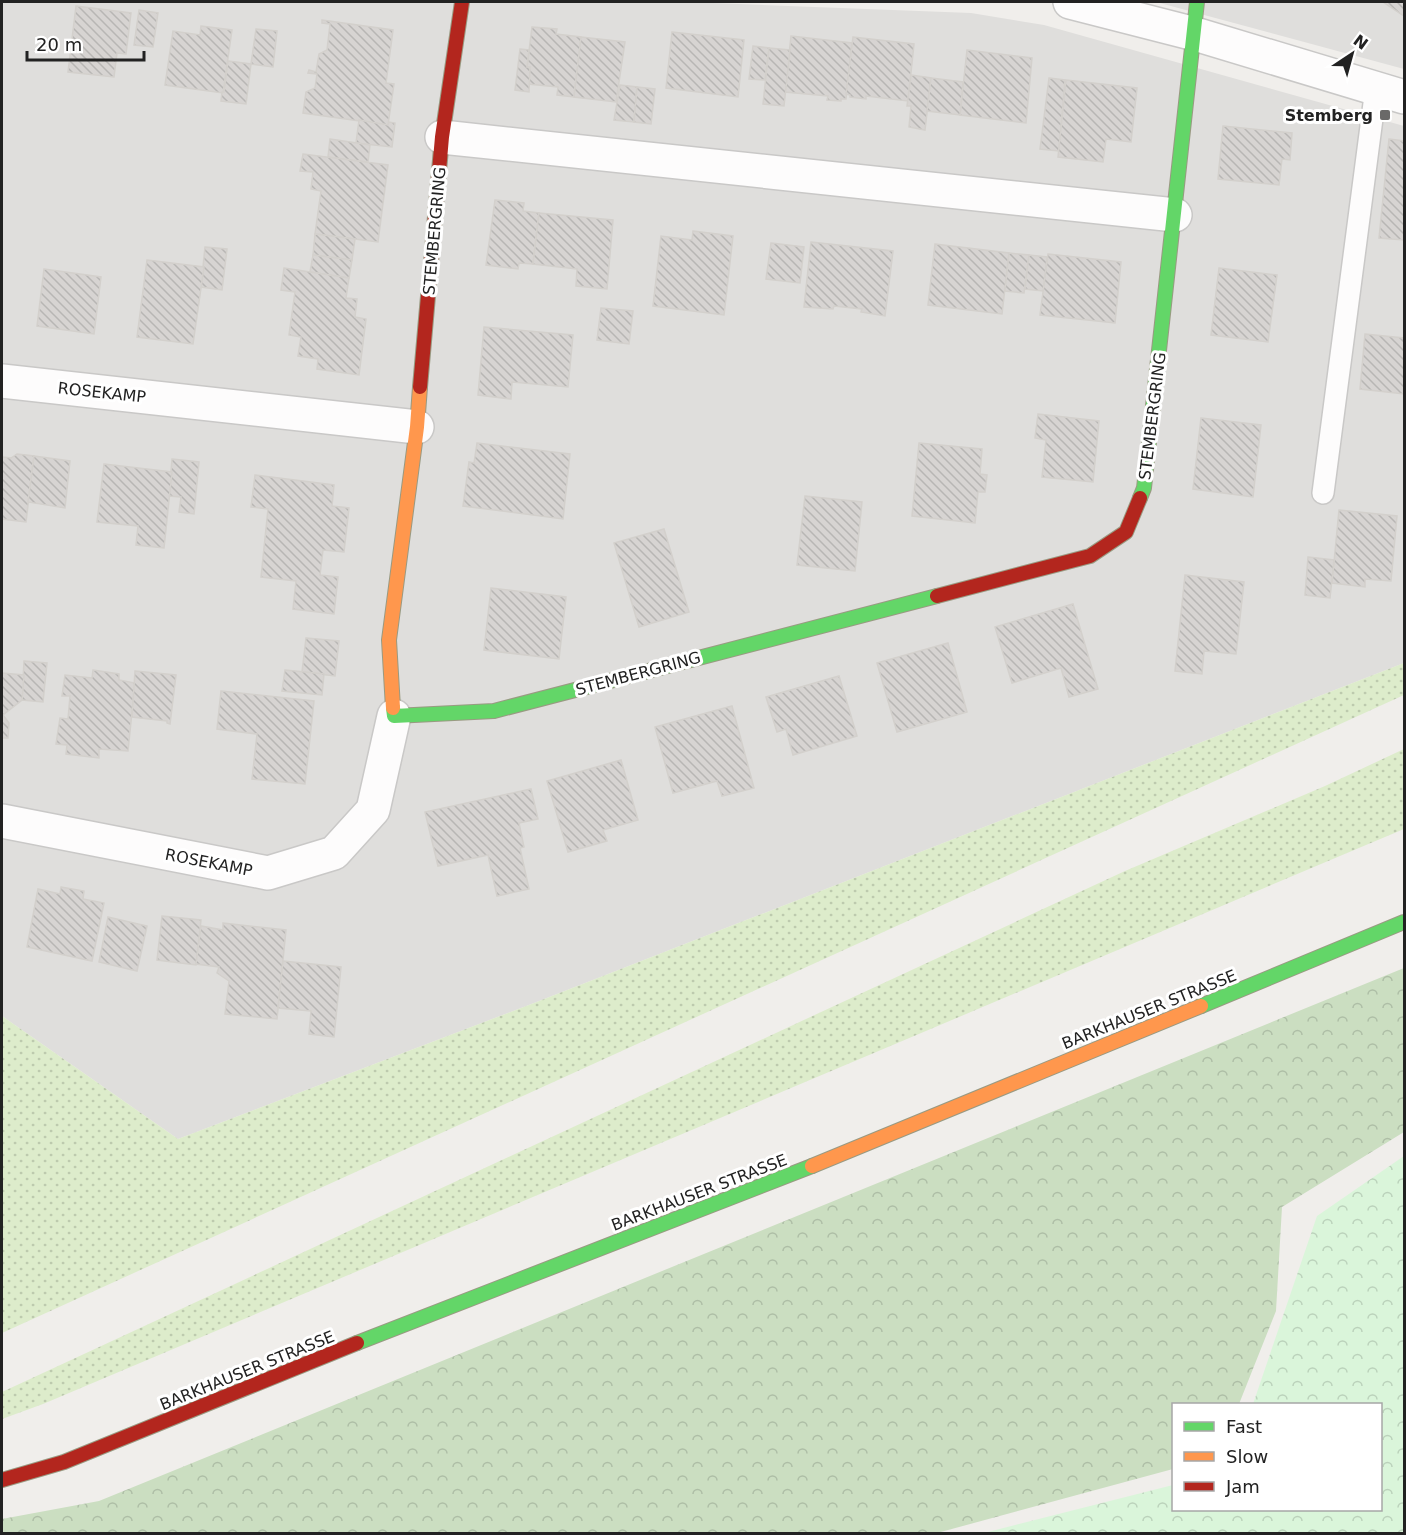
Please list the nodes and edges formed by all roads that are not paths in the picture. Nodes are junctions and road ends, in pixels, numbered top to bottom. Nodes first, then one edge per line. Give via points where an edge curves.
1 (462, 2) edge
2 (1070, 2) edge
3 (1197, 2) edge
4 (1195, 34) junction
5 (1390, 93) edge
6 (442, 137) junction
7 (1175, 215) junction
8 (2, 381) edge
9 (417, 427) junction
10 (1323, 493) dead end
11 (394, 716) junction
12 (2, 821) edge
13 (1404, 922) edge
14 (2, 1480) edge

1 - 6 street, STEMBERGRING
2 - 4 street
3 - 4 street, STEMBERGRING
4 - 5 street
4 - 7 street, STEMBERGRING
5 - 10 lane
6 - 7 street
6 - 9 street, STEMBERGRING
7 - 11 street, STEMBERGRING via 1144,488 1126,532 1090,556 494,711
8 - 9 street, ROSEKAMP
9 - 11 street, STEMBERGRING via 389,640
11 - 12 street, ROSEKAMP via 373,810 334,853 268,873
13 - 14 street, BARKHAUSER STRASSE via 817,1164 342,1348 64,1462

